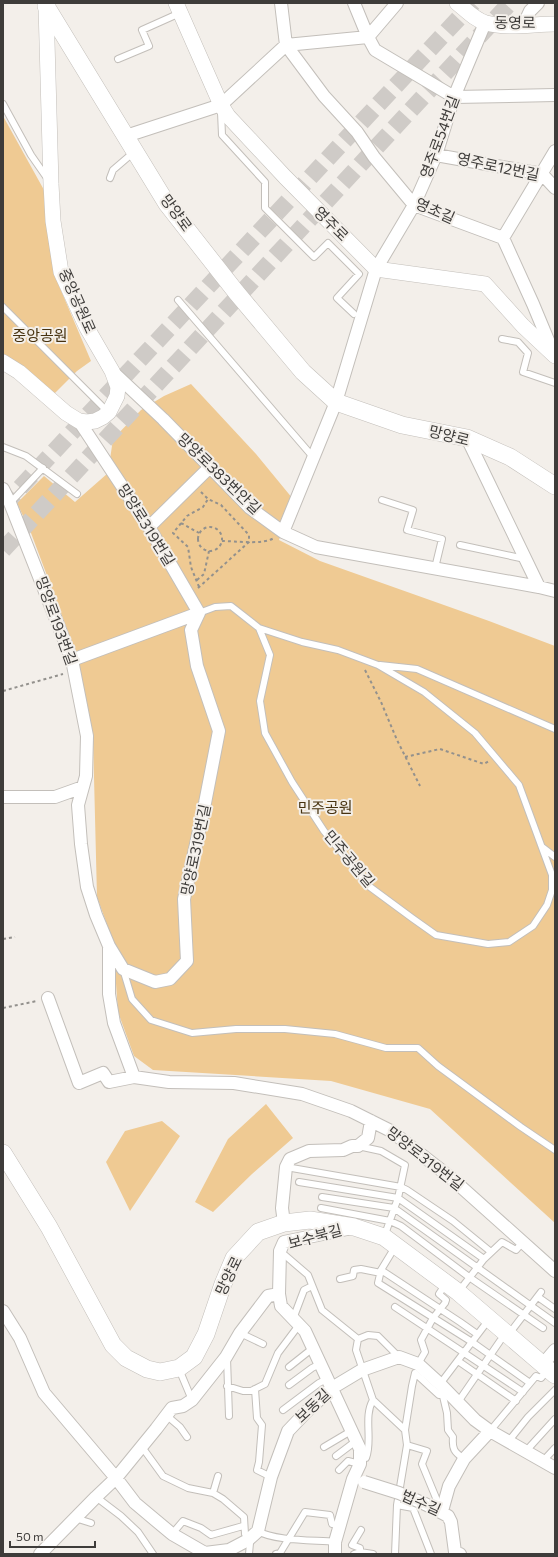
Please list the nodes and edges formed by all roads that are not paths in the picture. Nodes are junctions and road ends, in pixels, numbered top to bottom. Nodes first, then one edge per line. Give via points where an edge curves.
1 (281, 3) edge
2 (354, 3) edge
3 (397, 3) edge
4 (458, 3) edge
5 (538, 3) edge
6 (47, 4) edge
7 (178, 8) edge
8 (485, 23) junction
9 (555, 24) edge
10 (523, 26) junction
11 (368, 37) junction
12 (286, 45) junction
13 (118, 59) dead end
14 (555, 95) edge
15 (454, 97) junction
16 (3, 104) edge
17 (220, 105) junction
18 (126, 136) junction
19 (135, 151) junction
20 (555, 151) edge
21 (436, 155) junction
22 (542, 174) junction
23 (110, 178) dead end
24 (51, 184) junction
25 (555, 188) edge
26 (414, 205) junction
27 (503, 238) junction
28 (376, 269) junction
29 (178, 300) dead end
30 (3, 307) edge
31 (354, 314) dead end
32 (521, 334) junction
33 (502, 338) dead end
34 (555, 355) edge
35 (3, 362) edge
36 (112, 371) junction
37 (555, 383) edge
38 (336, 402) junction
39 (109, 412) junction
40 (79, 421) junction
41 (467, 438) junction
42 (3, 447) edge
43 (313, 457) junction
44 (210, 467) junction
45 (43, 468) junction
46 (555, 486) edge
47 (3, 489) edge
48 (77, 494) dead end
49 (382, 500) dead end
50 (10, 503) junction
51 (148, 526) junction
52 (283, 532) junction
53 (460, 545) dead end
54 (525, 559) junction
55 (435, 568) junction
56 (539, 587) junction
57 (555, 591) edge
58 (199, 613) junction
59 (259, 628) junction
60 (73, 665) junction
61 (378, 665) junction
62 (555, 729) edge
63 (83, 787) junction
64 (3, 797) edge
65 (541, 847) junction
66 (555, 857) edge
67 (553, 892) edge
68 (109, 946) junction
69 (123, 969) junction
70 (48, 998) road end
71 (134, 1077) junction
72 (371, 1121) junction
73 (358, 1146) junction
74 (555, 1150) edge
75 (3, 1153) edge
76 (286, 1167) junction
77 (299, 1182) dead end
78 (401, 1187) junction
79 (322, 1197) dead end
80 (398, 1198) junction
81 (321, 1208) dead end
82 (394, 1208) junction
83 (390, 1221) junction
84 (284, 1223) junction
85 (354, 1228) junction
86 (390, 1241) junction
87 (522, 1242) junction
88 (280, 1251) junction
89 (492, 1252) junction
90 (484, 1259) junction
91 (477, 1267) junction
92 (555, 1271) edge
93 (381, 1272) junction
94 (469, 1277) junction
95 (340, 1279) dead end
96 (312, 1286) junction
97 (452, 1288) junction
98 (279, 1294) junction
99 (531, 1304) junction
100 (395, 1307) dead end
101 (440, 1309) junction
102 (555, 1309) edge
103 (3, 1312) edge
104 (524, 1315) junction
105 (433, 1318) junction
106 (553, 1321) edge
107 (296, 1322) junction
108 (484, 1326) dead end
109 (426, 1328) junction
110 (543, 1328) dead end
111 (240, 1333) junction
112 (477, 1334) junction
113 (505, 1338) junction
114 (358, 1339) junction
115 (472, 1342) junction
116 (263, 1344) dead end
117 (313, 1348) junction
118 (555, 1350) edge
119 (464, 1353) junction
120 (226, 1357) junction
121 (399, 1357) junction
122 (490, 1357) junction
123 (458, 1361) junction
124 (320, 1364) junction
125 (418, 1364) junction
126 (484, 1365) junction
127 (289, 1367) dead end
128 (179, 1368) junction
129 (549, 1369) edge
130 (362, 1370) junction
131 (478, 1374) junction
132 (530, 1383) junction
133 (330, 1384) junction
134 (289, 1385) dead end
135 (227, 1386) junction
136 (255, 1388) junction
137 (441, 1388) junction
138 (555, 1390) edge
139 (523, 1392) junction
140 (192, 1400) junction
141 (372, 1400) junction
142 (516, 1401) junction
143 (458, 1402) junction
144 (284, 1410) dead end
145 (166, 1415) junction
146 (229, 1416) dead end
147 (555, 1419) edge
148 (405, 1430) junction
149 (490, 1431) junction
150 (353, 1436) junction
151 (187, 1437) dead end
152 (508, 1442) junction
153 (407, 1444) junction
154 (142, 1447) junction
155 (324, 1447) dead end
156 (555, 1448) edge
157 (526, 1451) junction
158 (336, 1456) dead end
159 (464, 1459) junction
160 (360, 1461) junction
161 (543, 1461) junction
162 (555, 1468) edge
163 (339, 1470) dead end
164 (218, 1476) dead end
165 (271, 1477) junction
166 (116, 1478) junction
167 (359, 1481) junction
168 (213, 1493) junction
169 (96, 1496) junction
170 (398, 1499) junction
171 (442, 1511) junction
172 (75, 1518) junction
173 (91, 1523) dead end
174 (339, 1525) junction
175 (243, 1526) junction
176 (361, 1530) dead end
177 (172, 1534) junction
178 (252, 1537) junction
179 (290, 1539) junction
180 (335, 1542) junction
181 (357, 1553) edge
182 (40, 1554) edge
183 (153, 1554) edge
184 (205, 1554) edge
185 (249, 1554) edge
186 (276, 1554) edge
187 (335, 1554) edge
188 (373, 1554) edge
189 (395, 1554) edge
190 (431, 1554) edge
191 (460, 1554) edge

1 - 12 street, 영초길
2 - 11 street
3 - 11 street
4 - 8 street, 동영로 via 472,16
5 - 10 street via 530,11
6 - 18 main road, 망양로
6 - 24 street, 중앙공원로
7 - 13 lane via 142,30 149,46
7 - 17 street, 영주로
8 - 10 street, 동영로
8 - 15 street, 영주로54번길
9 - 10 street, 동영로
11 - 12 street
11 - 15 street via 375,50
12 - 17 street
12 - 26 street, 영초길 via 324,96 357,132
14 - 15 street
15 - 21 street, 영주로54번길
16 - 24 lane via 31,155
17 - 18 street
17 - 28 street, 영주로 via 285,177
17 - 31 lane via 222,135 265,182 265,208 314,257 328,243 359,274 337,298
18 - 19 main road, 망양로
19 - 23 lane via 113,170
19 - 38 main road, 망양로 via 167,204 236,292 303,372
20 - 22 street
21 - 22 street, 영주로12번길
21 - 26 street, 영주로54번길
22 - 25 street, 영주로12번길
22 - 27 street
24 - 36 street, 중앙공원로 via 53,221 61,272 87,328
26 - 27 street, 영초길
26 - 28 street, 영주로54번길
27 - 34 street
28 - 32 street via 485,284
28 - 38 street, 영주로54번길
29 - 43 lane
30 - 39 lane
32 - 33 lane
32 - 34 street
32 - 37 lane via 528,353 523,372
35 - 40 street
36 - 39 street, 중앙공원로 via 118,392
36 - 44 street, 망양로383번안길
38 - 41 main road, 망양로 via 402,425
38 - 43 street
39 - 40 street via 96,421
40 - 51 street, 망양로319번길
41 - 46 main road, 망양로 via 510,457
41 - 54 street
42 - 45 lane via 26,456
43 - 52 street
44 - 51 street
44 - 52 street, 망양로383번안길 via 250,508
45 - 48 lane
45 - 50 lane
47 - 50 street, 망양로193번길
49 - 55 lane via 413,510 407,530 442,539
50 - 60 street, 망양로193번길
51 - 58 street, 망양로319번길
52 - 55 street, 망양로383번안길 via 316,547
53 - 54 lane
54 - 56 street
55 - 56 street, 망양로383번안길
56 - 57 street, 망양로383번안길
58 - 59 lane, 민주공원길 via 215,607 231,606
58 - 60 street
58 - 69 street, 망양로319번길 via 192,630 197,666 219,731 184,899 187,961 170,979 155,982
59 - 61 lane, 민주공원길 via 338,650
59 - 67 lane, 민주공원길 via 270,655 260,701 265,733 292,782 324,831 370,887 436,935 488,944 509,942 533,926
60 - 63 street, 망양로193번길 via 87,736 86,776
61 - 62 lane via 417,669
61 - 65 lane, 민주공원길 via 424,692 475,733 519,786
63 - 64 street via 55,797
63 - 68 street, 망양로193번길 via 78,804 88,887
65 - 66 lane
65 - 67 lane, 민주공원길 via 552,875
68 - 69 street
68 - 71 street via 109,994 114,1023
69 - 74 lane via 132,1000 151,1020 192,1033 285,1029 336,1034 386,1048 418,1048 438,1066
70 - 71 street, 망양로319번길 via 79,1083 103,1072 109,1082
71 - 72 street, 망양로319번길 via 169,1082 234,1083 302,1094 351,1111
72 - 73 street via 368,1138
72 - 87 street, 망양로319번길 via 391,1130 450,1177
73 - 76 street via 343,1150 309,1151 290,1159
73 - 78 lane via 381,1151 405,1165
75 - 128 main road, 망양로 via 49,1227 114,1345 126,1358 147,1369 160,1372
76 - 78 lane
76 - 84 street via 282,1208
77 - 80 lane
78 - 80 lane
78 - 89 lane via 453,1221
79 - 82 lane
80 - 82 lane
80 - 90 lane
81 - 83 lane
82 - 83 lane
82 - 91 lane
83 - 86 lane
83 - 94 lane via 401,1226
84 - 85 main road, 망양로 via 310,1220
84 - 128 main road, 망양로 via 258,1232 234,1258 206,1334 194,1357
85 - 86 main road, 망양로
85 - 88 street, 보수북길 via 284,1242
86 - 93 lane
86 - 97 main road, 망양로
87 - 89 lane via 516,1250 502,1242
87 - 92 street, 망양로319번길
88 - 96 lane, 보수북길 via 308,1275
88 - 98 street, 보수북길
89 - 90 lane
90 - 91 lane
91 - 94 lane
91 - 99 lane
93 - 95 lane via 354,1270 353,1276
93 - 101 lane
93 - 105 lane via 378,1283
94 - 97 lane
94 - 104 lane
96 - 107 lane via 304,1290
96 - 114 lane, 보수북길 via 322,1310
97 - 101 lane via 439,1294 446,1300
97 - 113 main road, 망양로
98 - 107 street, 보수북길 via 281,1306
98 - 111 street via 268,1296
99 - 102 lane via 539,1294
99 - 104 lane
99 - 106 lane
100 - 109 lane
101 - 105 lane
101 - 112 lane
103 - 166 street via 20,1338 44,1393
104 - 110 lane
104 - 113 lane
105 - 109 lane
105 - 115 lane
107 - 117 street, 보수북길 via 305,1331
107 - 136 lane via 278,1353 265,1384
108 - 112 lane
109 - 119 lane
109 - 125 lane via 421,1340 425,1352
111 - 116 lane
111 - 120 street
112 - 115 lane
113 - 122 lane
113 - 129 main road, 망양로
114 - 121 lane via 368,1335 378,1336
114 - 130 lane via 356,1350
115 - 119 lane
115 - 122 lane
117 - 124 street, 보수북길
117 - 127 lane
118 - 129 street
119 - 123 lane
119 - 126 lane
120 - 135 lane
120 - 140 street
121 - 125 street
121 - 130 street, 보동길
122 - 126 lane
122 - 132 lane
123 - 131 lane
123 - 137 lane
124 - 133 street, 보수북길
124 - 134 lane
125 - 137 street
126 - 131 lane
126 - 139 lane
128 - 140 lane
129 - 132 lane via 541,1378 536,1376
130 - 133 street, 보동길
130 - 141 lane
131 - 142 lane
131 - 143 lane
132 - 139 lane
133 - 144 lane via 319,1383
133 - 150 street, 보수북길
133 - 165 street, 보동길 via 288,1431
135 - 136 lane via 243,1391
135 - 146 lane
136 - 165 lane via 257,1418 262,1425 256,1470
137 - 143 street
137 - 148 lane via 439,1395 415,1373
137 - 159 lane via 448,1430 453,1437 452,1446
138 - 152 lane
139 - 142 lane
140 - 145 street via 183,1406 172,1408
141 - 148 lane
141 - 160 lane via 369,1406 370,1450 366,1458
142 - 149 lane
143 - 149 street
145 - 151 lane
145 - 154 street
147 - 157 lane
148 - 153 lane
149 - 152 street
149 - 159 street
150 - 155 lane
150 - 158 lane
150 - 160 street, 보수북길 via 360,1449
152 - 157 street
153 - 170 lane
153 - 171 lane via 427,1451 422,1464
154 - 166 street
154 - 168 lane, 보동길 via 163,1476 188,1488
156 - 161 lane
157 - 161 street
159 - 171 street via 449,1486
160 - 163 lane via 348,1461
160 - 167 street
161 - 162 street
164 - 168 lane
165 - 178 street, 보동길
166 - 169 street
166 - 177 street via 135,1504
167 - 170 street, 법수길, bridge
167 - 174 street
168 - 175 lane, 보동길 via 244,1517
169 - 172 street
169 - 183 lane via 138,1532
170 - 171 street, 법수길, bridge via 425,1504
170 - 189 lane
170 - 190 lane via 413,1508
171 - 191 street, 법수길 via 452,1522 455,1552
172 - 173 lane
172 - 182 street
174 - 179 lane via 332,1524 330,1516 305,1512
174 - 180 street
175 - 177 lane via 211,1535 183,1521
175 - 178 lane, 보동길 via 245,1534
176 - 181 lane via 352,1544 360,1548
177 - 184 street
178 - 179 lane via 264,1535
178 - 184 street via 229,1550
178 - 185 lane, 보동길
179 - 180 lane
179 - 186 lane via 280,1553
180 - 187 street
181 - 188 lane

